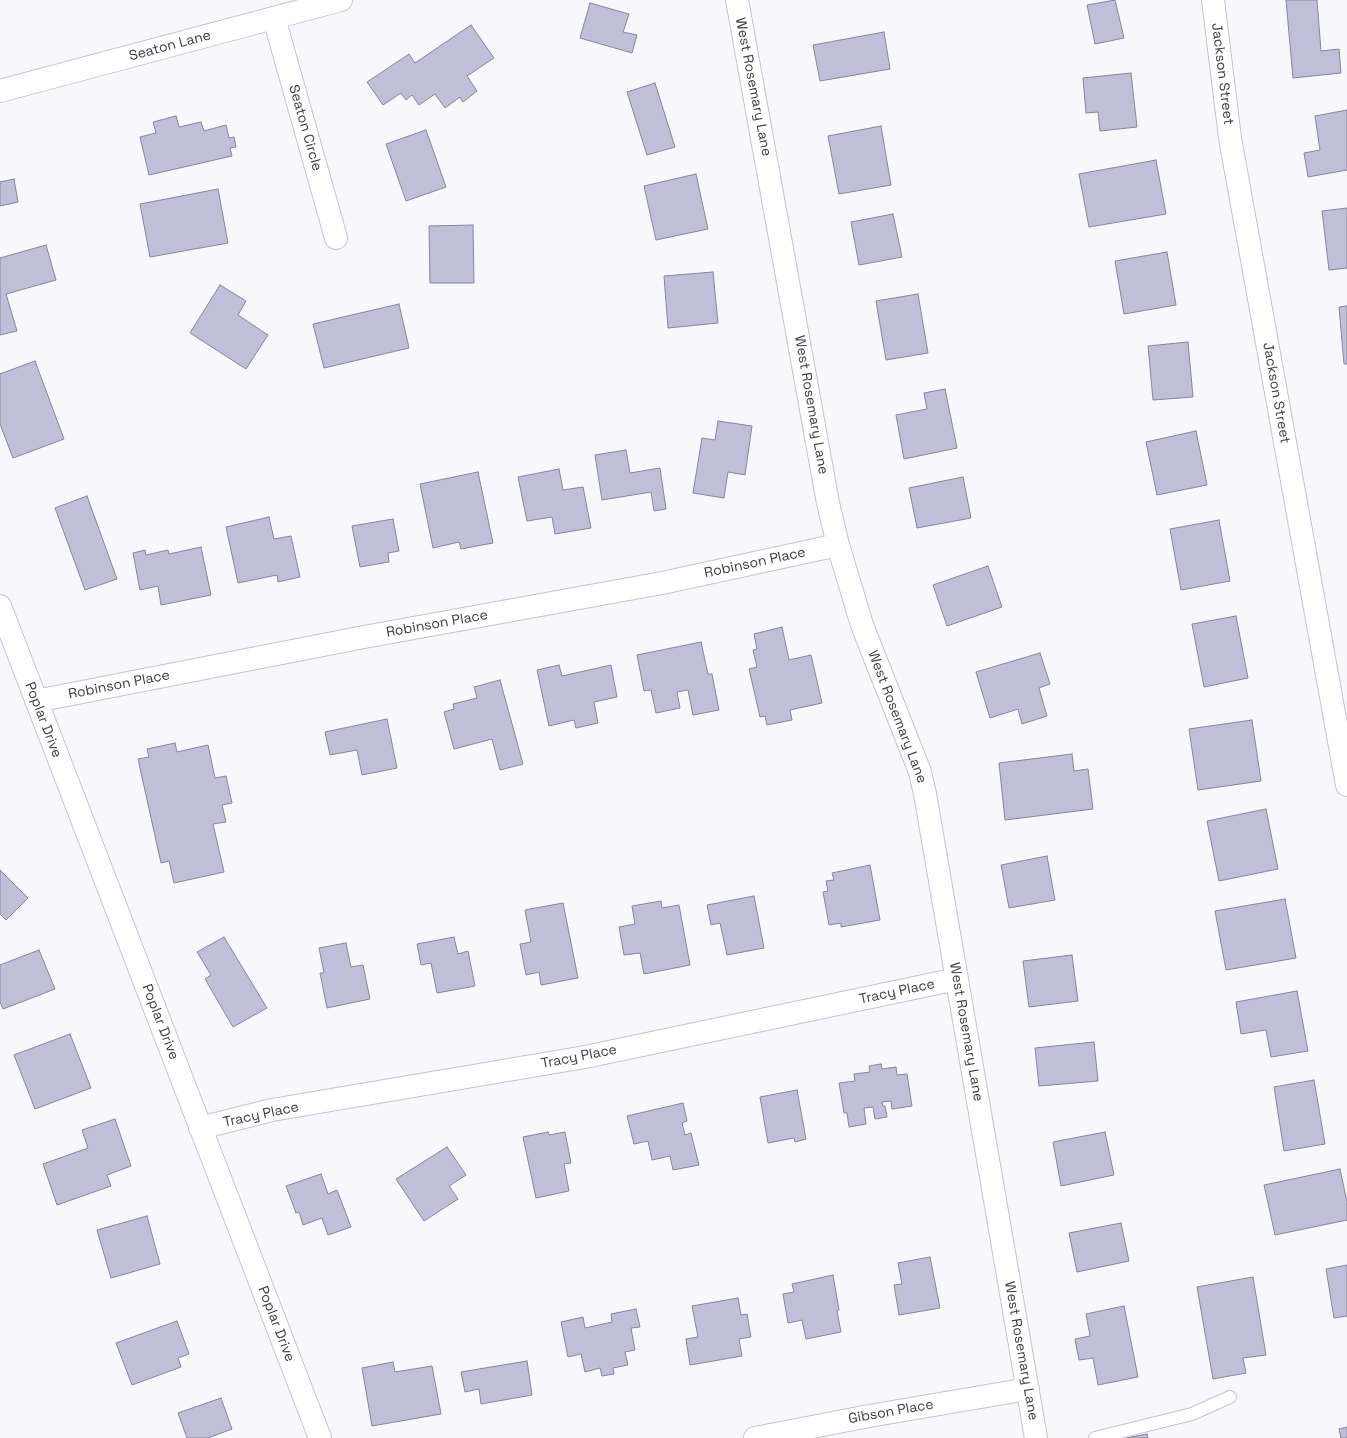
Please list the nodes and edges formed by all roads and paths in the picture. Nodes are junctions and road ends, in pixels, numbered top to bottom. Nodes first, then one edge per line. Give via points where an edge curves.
1 (341, 0) edge
2 (736, 0) edge
3 (1212, 0) edge
4 (274, 18) junction
5 (0, 91) edge
6 (336, 238) dead end
7 (838, 545) junction
8 (0, 606) edge
9 (36, 701) junction
10 (1347, 785) edge
11 (957, 979) junction
12 (200, 1128) junction
13 (1028, 1389) junction
14 (1230, 1397) dead end
15 (320, 1438) edge
16 (755, 1438) edge
17 (1036, 1438) edge
18 (1095, 1438) edge

1 - 4 street, Seaton Lane
2 - 7 street, West Rosemary Lane
3 - 10 street, Jackson Street via 1230,138
4 - 5 street, Seaton Lane
4 - 6 street, Seaton Circle
7 - 9 street, Robinson Place via 662,583 364,637
7 - 11 street, West Rosemary Lane via 862,625 920,772
8 - 9 street, Poplar Drive
9 - 12 street, Poplar Drive
11 - 12 street, Tracy Place via 585,1057 272,1110
11 - 13 street, West Rosemary Lane
12 - 15 street, Poplar Drive
13 - 16 street, Gibson Place
13 - 17 street, West Rosemary Lane
14 - 18 lane via 1192,1414

